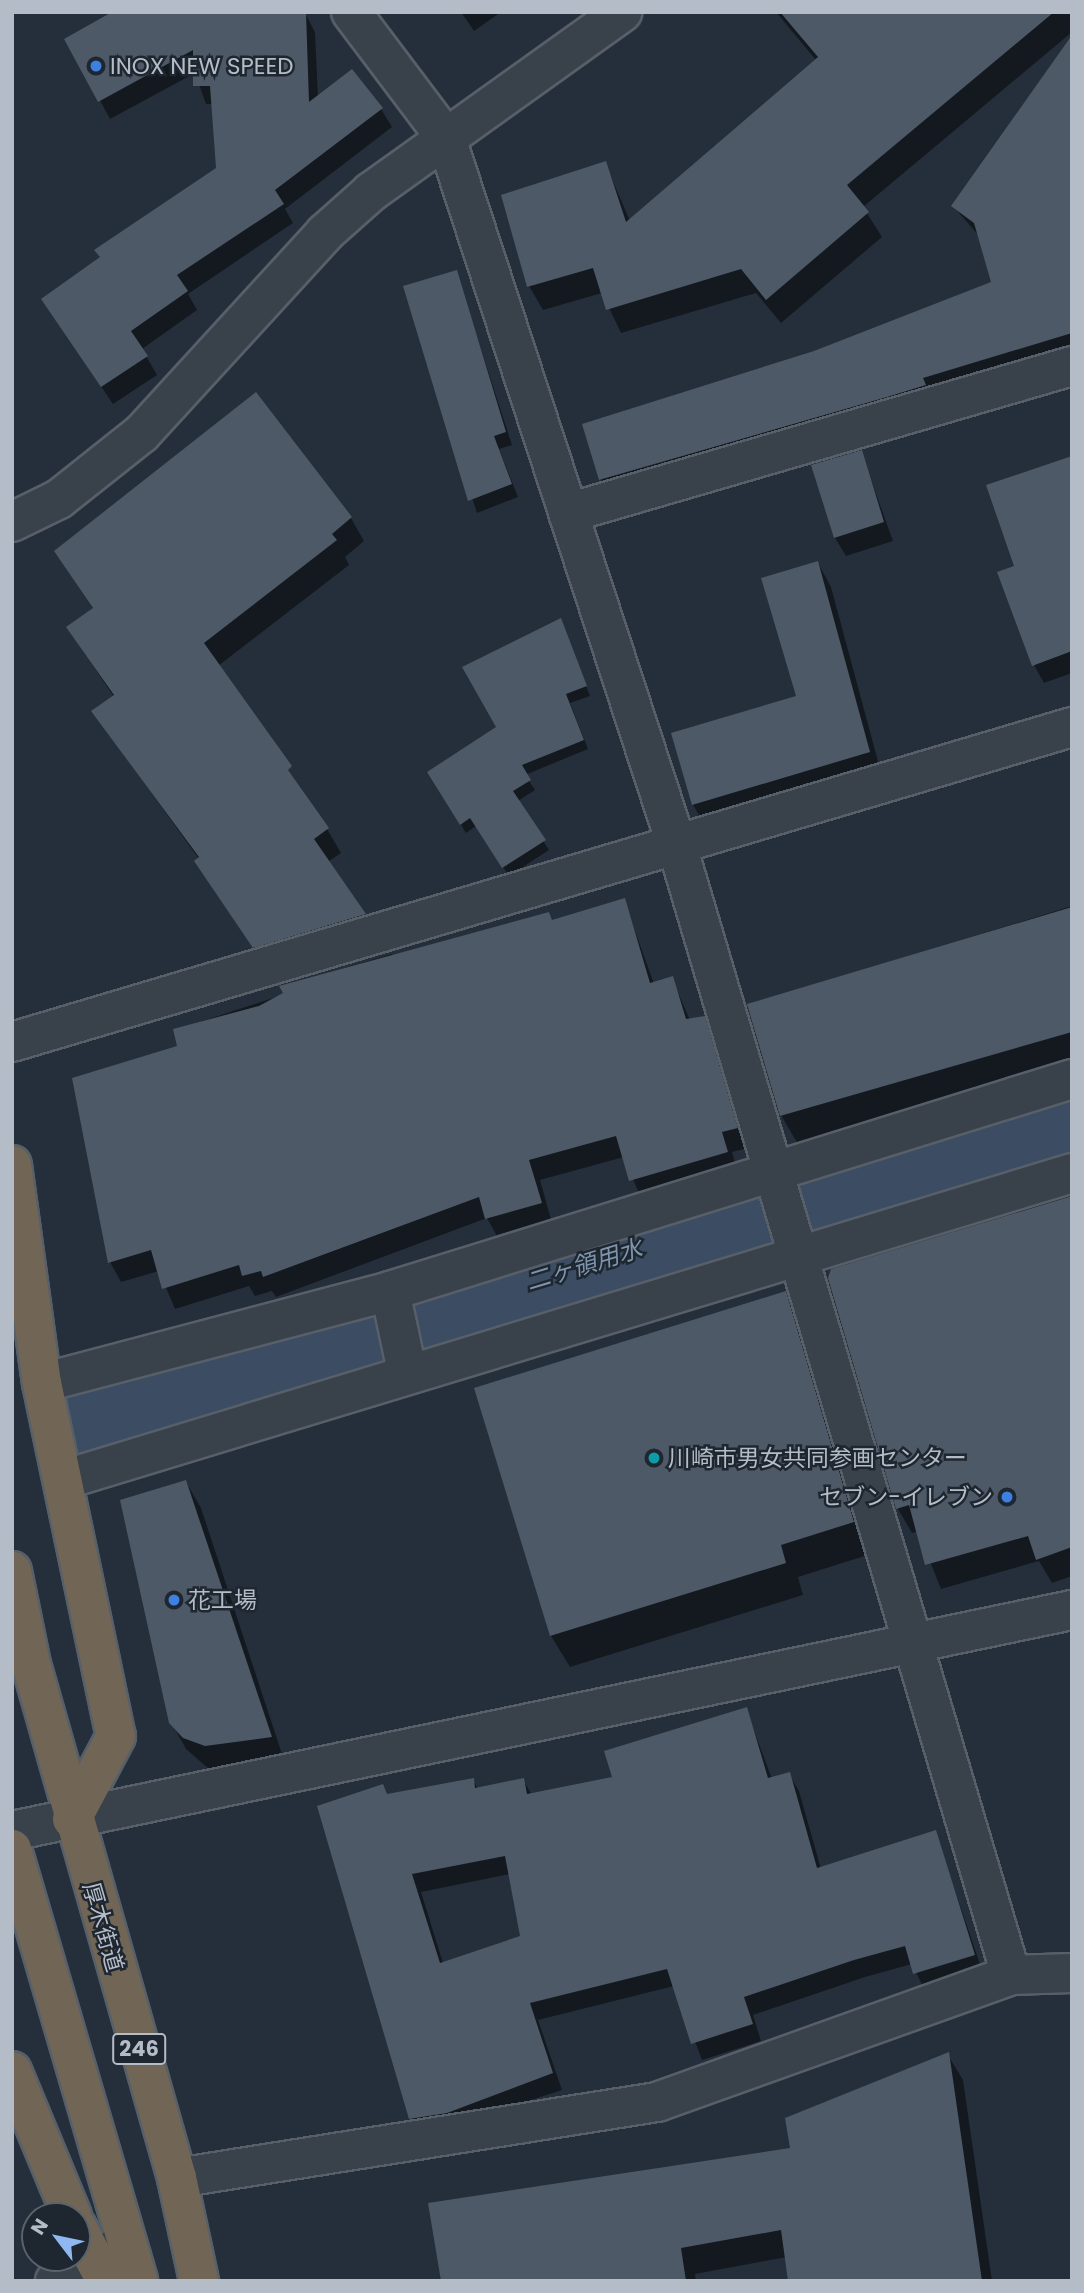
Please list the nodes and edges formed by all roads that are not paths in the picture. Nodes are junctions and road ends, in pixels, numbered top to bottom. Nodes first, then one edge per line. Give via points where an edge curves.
1 (351, 12) edge
2 (622, 12) edge
3 (446, 138) junction
4 (1072, 366) edge
5 (568, 513) junction
6 (12, 522) edge
7 (1072, 727) edge
8 (677, 846) junction
9 (12, 1042) edge
10 (1072, 1079) edge
11 (12, 1165) edge
12 (1072, 1173) edge
13 (777, 1183) junction
14 (793, 1247) junction
15 (390, 1291) junction
16 (407, 1371) junction
17 (42, 1384) junction
18 (63, 1480) junction
19 (12, 1571) edge
20 (1072, 1610) edge
21 (912, 1644) junction
22 (72, 1819) junction
23 (12, 1830) edge
24 (12, 1849) edge
25 (1072, 1973) edge
26 (1012, 1975) junction
27 (12, 2071) edge
28 (177, 2178) junction
29 (66, 2202) edge
30 (128, 2241) junction
31 (91, 2256) edge
32 (138, 2281) edge
33 (199, 2281) edge

1 - 3 street
2 - 3 street
3 - 5 street
3 - 6 street via 325,233 142,433 59,499
4 - 5 street
5 - 8 street
7 - 8 street
8 - 9 street
8 - 13 street
10 - 13 street
11 - 17 highway
12 - 14 street
13 - 14 street
13 - 15 street
14 - 16 street
14 - 21 street
15 - 16 street
15 - 17 street
16 - 18 street
17 - 18 highway
18 - 22 highway via 116,1736
19 - 22 highway, 厚木街道 / 246
20 - 21 street
21 - 22 street
21 - 26 street
22 - 23 street
22 - 28 highway, 厚木街道 / 246
24 - 30 highway, 246
25 - 26 street
26 - 28 street via 657,2102
27 - 29 highway
28 - 33 highway, 厚木街道 / 246
30 - 31 street
30 - 32 highway, 246

